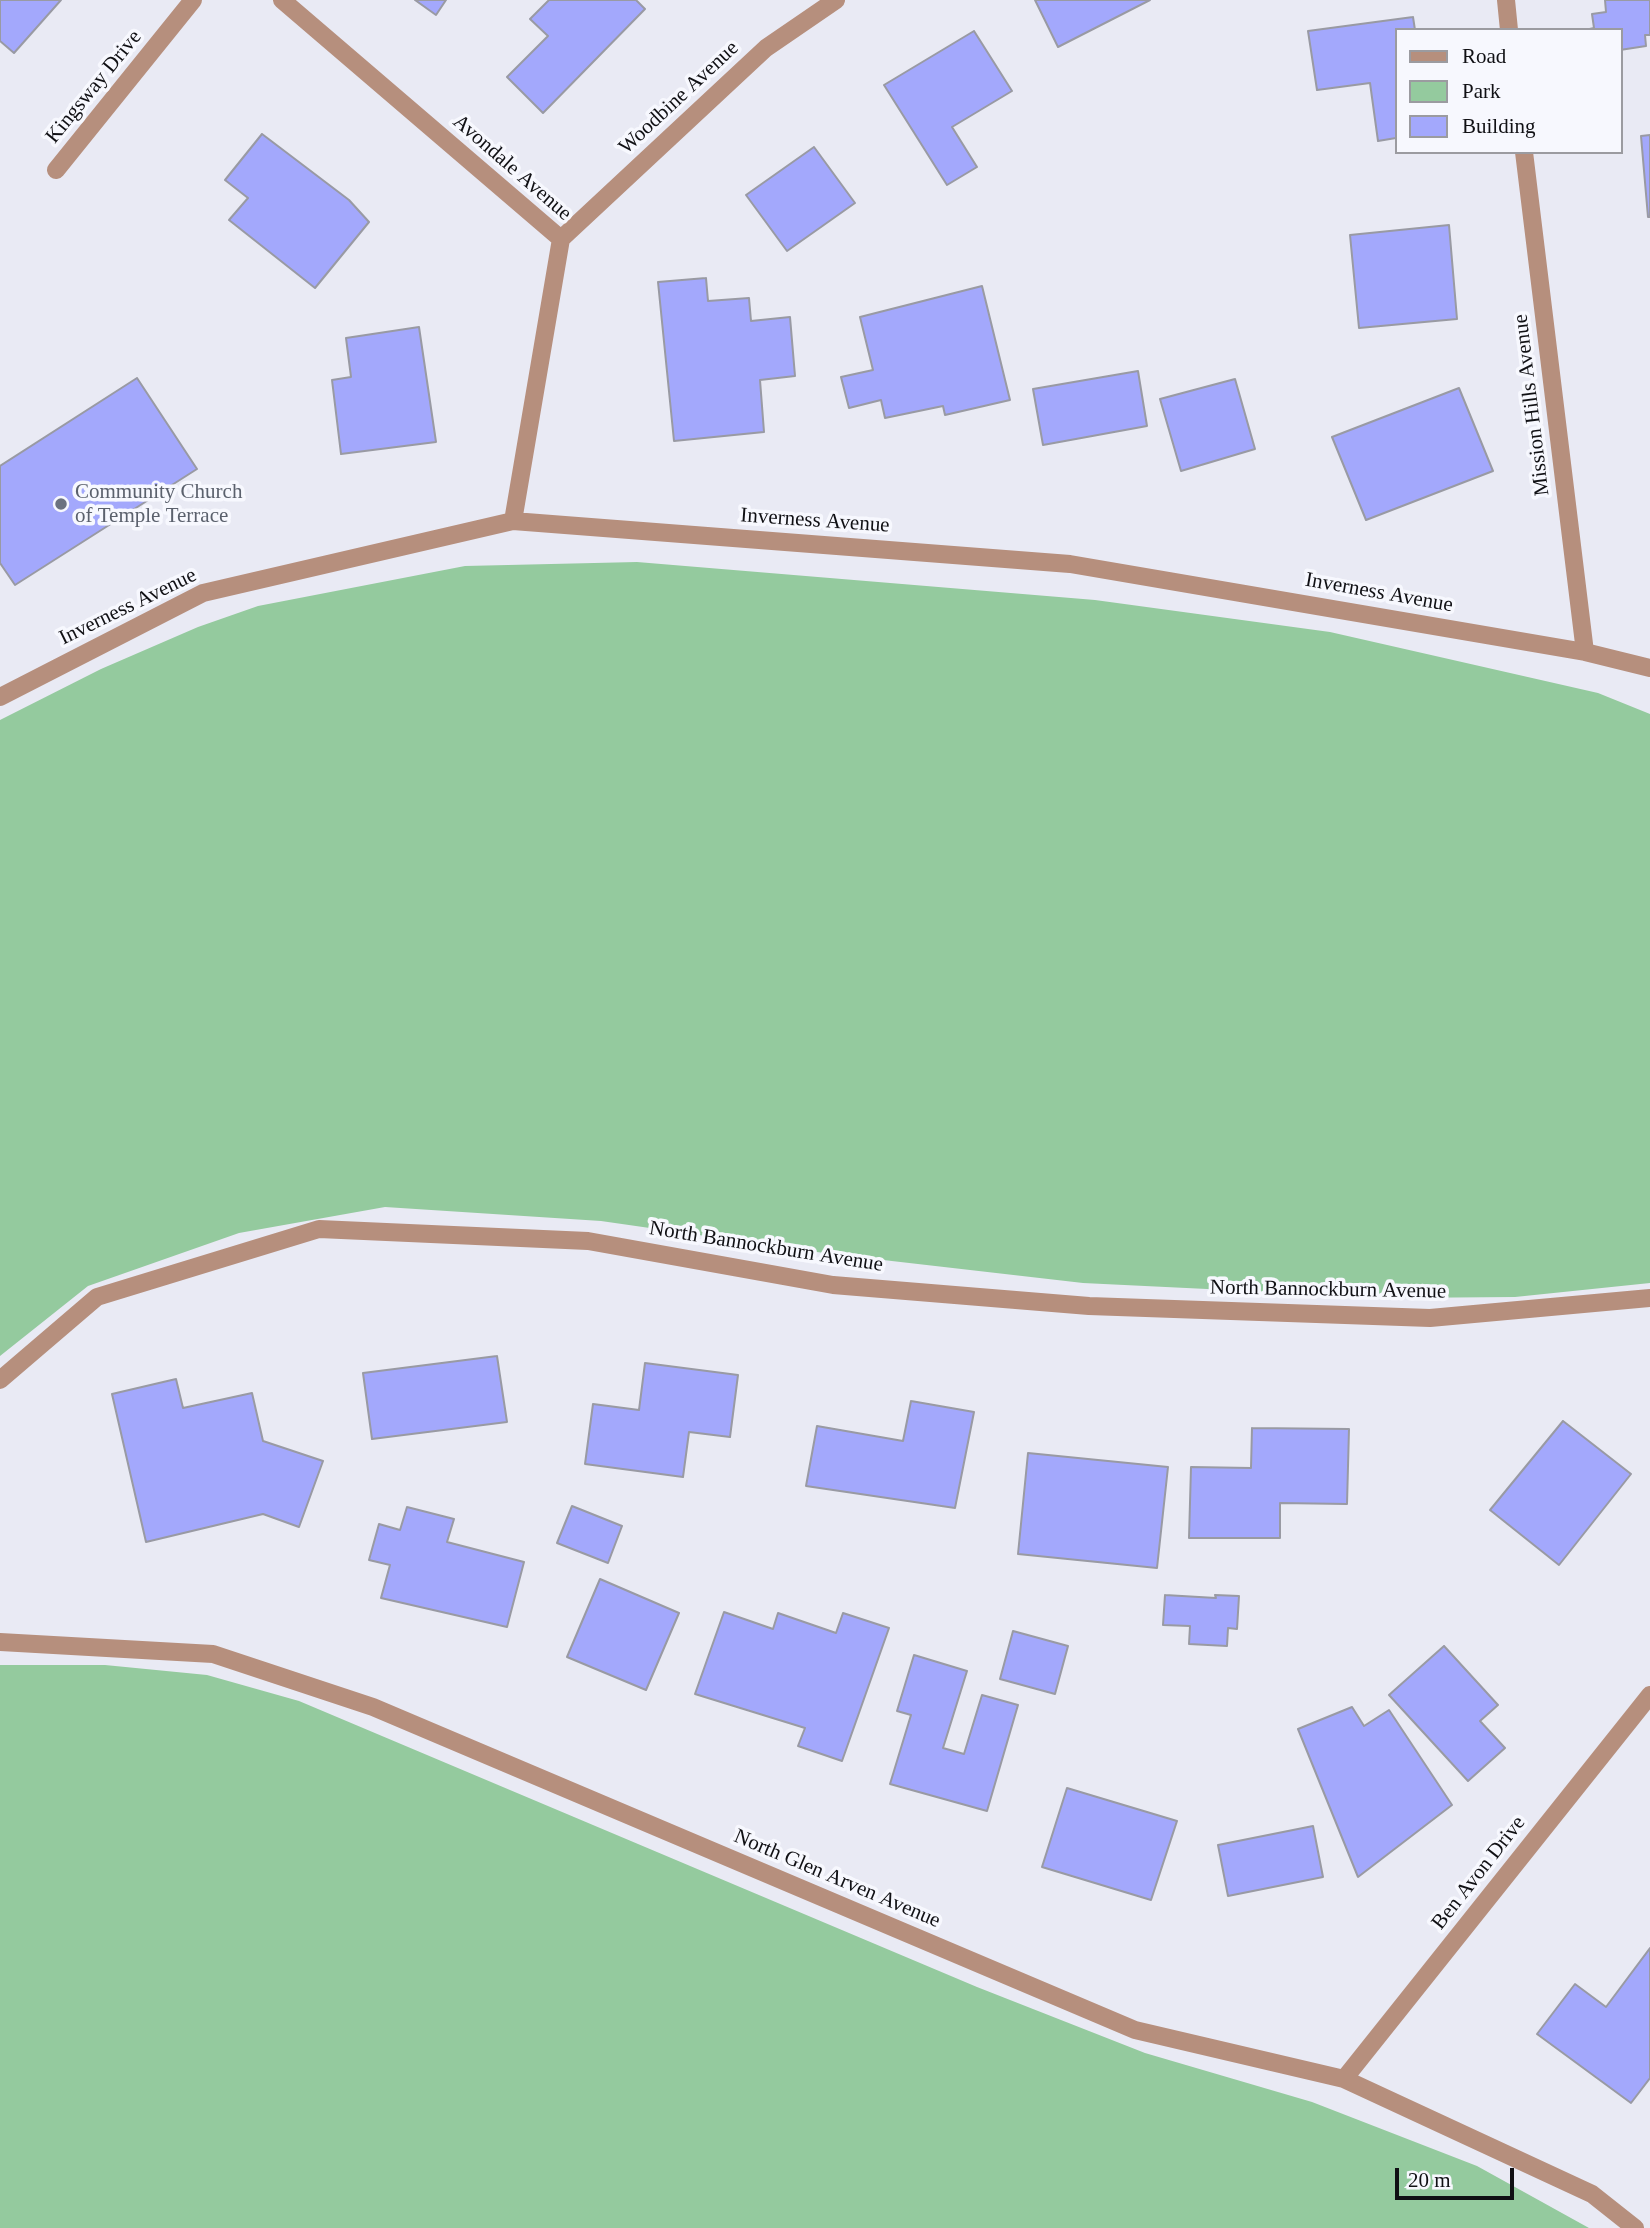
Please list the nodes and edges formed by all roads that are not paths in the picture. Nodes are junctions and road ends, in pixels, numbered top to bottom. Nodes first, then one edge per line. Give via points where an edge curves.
1 (193, 0) edge
2 (282, 0) edge
3 (836, 0) edge
4 (1506, 0) edge
5 (1509, 28) edge
6 (1524, 154) edge
7 (56, 170) dead end
8 (561, 239) junction
9 (513, 521) junction
10 (1585, 652) junction
11 (1650, 668) edge
12 (0, 697) edge
13 (1650, 1298) edge
14 (0, 1380) edge
15 (0, 1642) edge
16 (1650, 1695) edge
17 (1344, 2079) junction
18 (1635, 2228) edge

1 - 7 street, Kingsway Drive
2 - 8 street, Avondale Avenue
3 - 8 street, Woodbine Avenue via 766,48
4 - 5 street
6 - 10 street, Mission Hills Avenue
8 - 9 street, Avondale Avenue
9 - 10 street, Inverness Avenue via 1070,564
9 - 12 street, Inverness Avenue via 204,593
10 - 11 street, Inverness Avenue
13 - 14 street, North Bannockburn Avenue via 1430,1318 1089,1306 832,1285 588,1241 319,1229 97,1297
15 - 17 street, North Glen Arven Avenue via 226,1658 373,1707 1135,2030
16 - 17 street, Ben Avon Drive
17 - 18 street, North Glen Arven Avenue via 1592,2194

